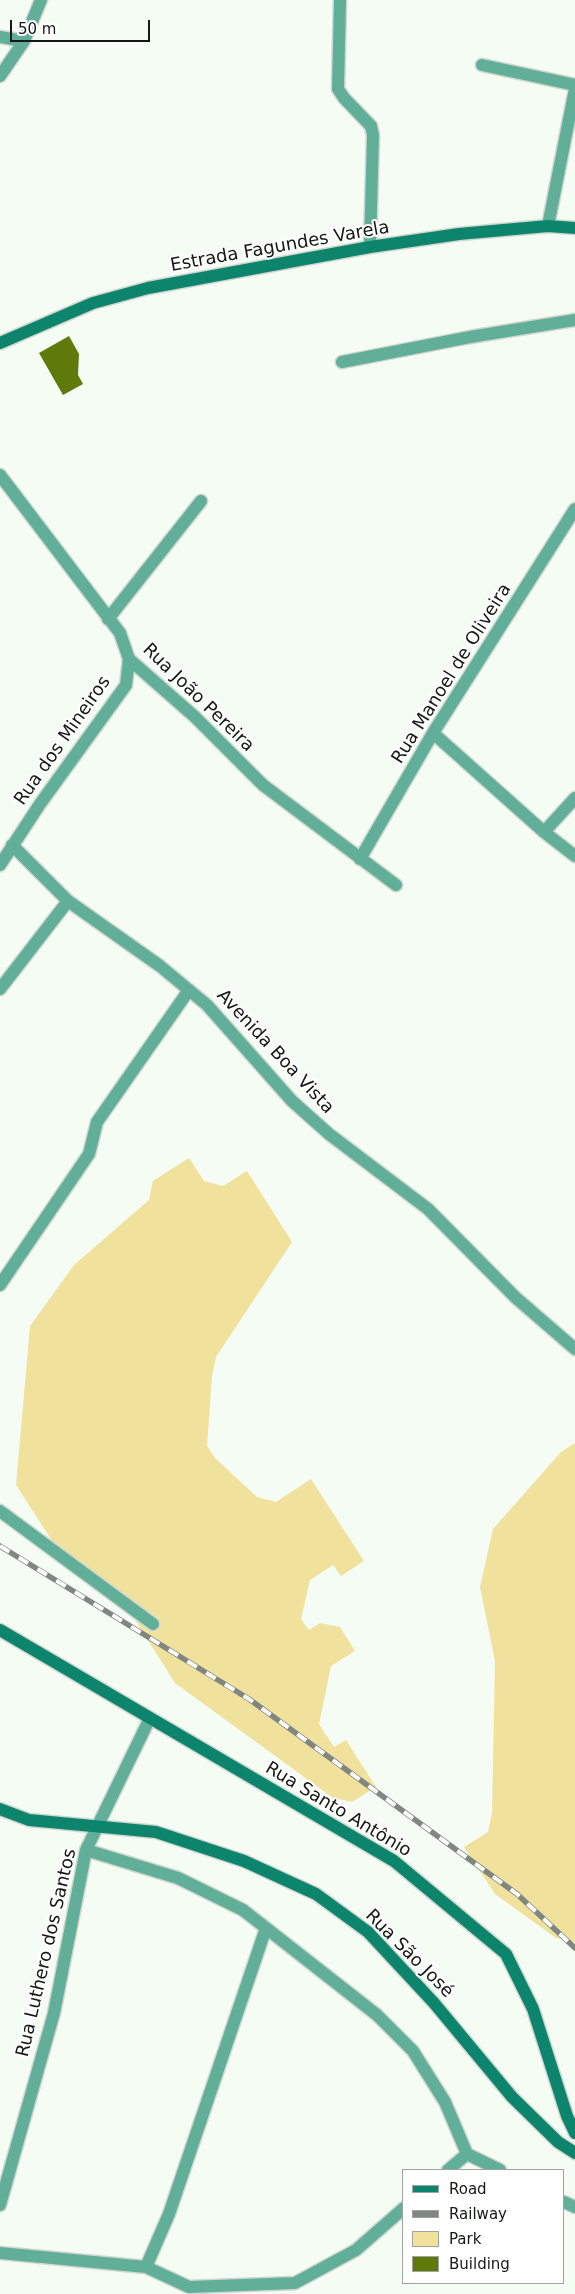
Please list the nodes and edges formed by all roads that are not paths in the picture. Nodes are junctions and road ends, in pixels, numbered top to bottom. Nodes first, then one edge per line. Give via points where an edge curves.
1 (41, 0) edge
2 (340, 0) edge
3 (0, 36) edge
4 (24, 41) junction
5 (482, 65) dead end
6 (0, 76) edge
7 (575, 85) edge
8 (575, 89) edge
9 (548, 226) junction
10 (575, 228) edge
11 (370, 247) junction
12 (575, 320) edge
13 (0, 343) edge
14 (342, 362) dead end
15 (0, 475) edge
16 (201, 501) dead end
17 (575, 509) edge
18 (108, 619) junction
19 (129, 659) junction
20 (433, 733) junction
21 (575, 798) edge
22 (544, 832) junction
23 (12, 845) junction
24 (575, 856) edge
25 (360, 859) junction
26 (0, 865) edge
27 (396, 885) dead end
28 (68, 901) junction
29 (0, 989) edge
30 (189, 990) junction
31 (0, 1285) edge
32 (575, 1349) edge
33 (0, 1511) edge
34 (153, 1624) dead end
35 (0, 1630) edge
36 (150, 1718) junction
37 (0, 1809) edge
38 (99, 1825) junction
39 (86, 1850) junction
40 (266, 1928) junction
41 (575, 2133) edge
42 (575, 2153) edge
43 (467, 2154) junction
44 (449, 2169) edge
45 (498, 2169) edge
46 (2, 2186) edge
47 (0, 2205) edge
48 (402, 2210) edge
49 (0, 2253) edge
50 (146, 2268) junction

1 - 4 street
2 - 11 street via 338,89 371,126 373,134
3 - 4 street
4 - 6 street
5 - 7 street
8 - 9 street
9 - 10 main road, Estrada Fagundes Varela
9 - 11 main road, Estrada Fagundes Varela
11 - 13 main road, Estrada Fagundes Varela via 148,288 92,303
12 - 14 street
15 - 18 street, Rua João Pereira
16 - 18 street
17 - 20 street, Rua Manoel de Oliveira
18 - 19 street, Rua João Pereira via 120,633
19 - 23 street, Rua dos Mineiros via 126,685
19 - 25 street, Rua João Pereira via 195,716 262,785
20 - 22 street
20 - 25 street, Rua Manoel de Oliveira
21 - 22 street
22 - 24 street
23 - 26 street, Rua dos Mineiros
23 - 28 street, Avenida Boa Vista
25 - 27 street, Rua João Pereira
28 - 29 street
28 - 30 street, Avenida Boa Vista
30 - 31 street via 97,1122 89,1154
30 - 32 street, Avenida Boa Vista via 207,1005 292,1101 329,1134 428,1209 515,1297
33 - 34 street
35 - 36 main road, Rua Santo Antônio
36 - 38 street, Rua Luthero dos Santos
36 - 41 main road, Rua Santo Antônio via 394,1861 506,1954 533,2009
37 - 38 main road, Rua São José via 29,1820
38 - 39 street, Rua Luthero dos Santos
38 - 42 main road, Rua São José via 156,1832 244,1861 316,1894 368,1932 434,2003 512,2097 558,2142
39 - 40 street via 178,1878 243,1910
39 - 46 street, Rua Luthero dos Santos via 54,2013
40 - 43 street via 377,2015 413,2051 445,2102
40 - 50 street via 169,2214
43 - 44 street
43 - 45 street
46 - 47 street, Rua Luthero dos Santos
48 - 50 street via 356,2250 295,2283 189,2287
49 - 50 street

